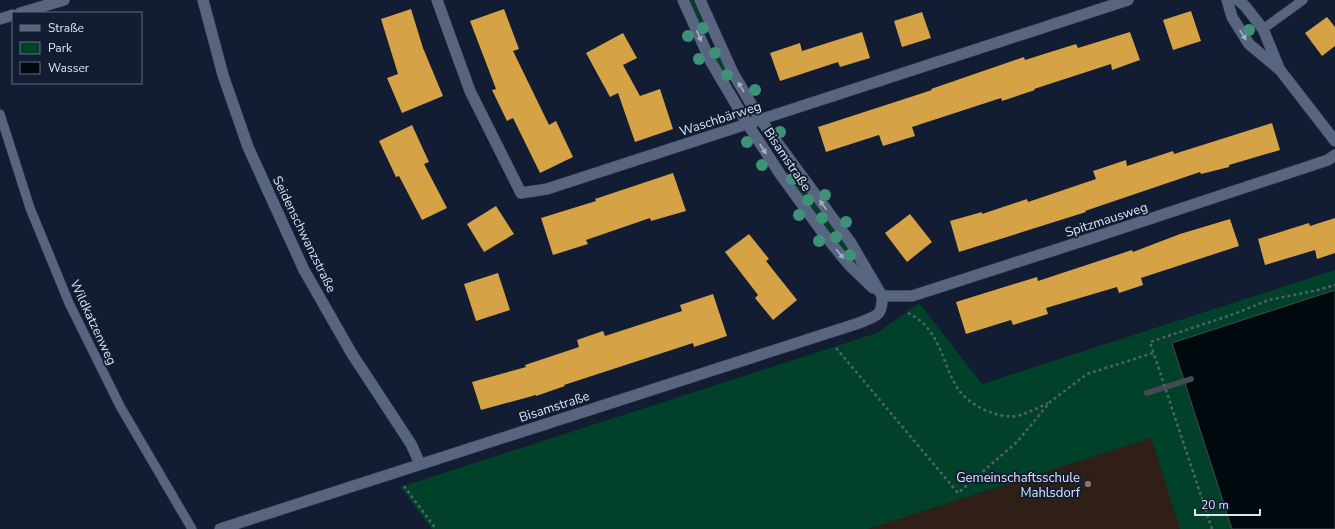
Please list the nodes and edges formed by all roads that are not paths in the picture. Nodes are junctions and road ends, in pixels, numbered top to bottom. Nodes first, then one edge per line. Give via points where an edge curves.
1 (64, 0) edge
2 (203, 0) edge
3 (437, 0) edge
4 (683, 0) edge
5 (700, 0) edge
6 (1128, 0) edge
7 (1227, 0) edge
8 (1238, 0) edge
9 (1303, 0) edge
10 (23, 12) edge
11 (12, 15) edge
12 (0, 19) edge
13 (1263, 29) junction
14 (1280, 70) junction
15 (0, 114) edge
16 (760, 119) junction
17 (747, 124) junction
18 (1335, 141) edge
19 (1335, 155) edge
20 (882, 296) junction
21 (420, 464) junction
22 (192, 529) edge
23 (220, 529) edge

1 - 10 street
2 - 21 street, Seidenschwanzstraße via 223,75 248,146 301,263 352,354 411,444
3 - 17 street, Waschbärweg via 470,91 521,194 547,189
4 -> 17 street, Bisamstraße via 711,62
16 -> 5 street, Bisamstraße via 733,73
6 - 16 street, Waschbärweg
7 -> 14 street via 1232,17 1249,44
8 - 13 street
9 - 13 lane
11 - 12 street
13 - 14 street
14 - 18 street
15 - 22 lane, Wildkatzenweg via 30,208 69,303 120,406
16 - 17 street, Waschbärweg
20 -> 16 street, Bisamstraße via 851,243
17 -> 20 street, Bisamstraße via 823,233 849,265
19 - 20 street, Spitzmausweg via 1328,160 912,296
20 - 21 street, Bisamstraße via 883,306 878,315 859,323
21 - 23 street, Bisamstraße

